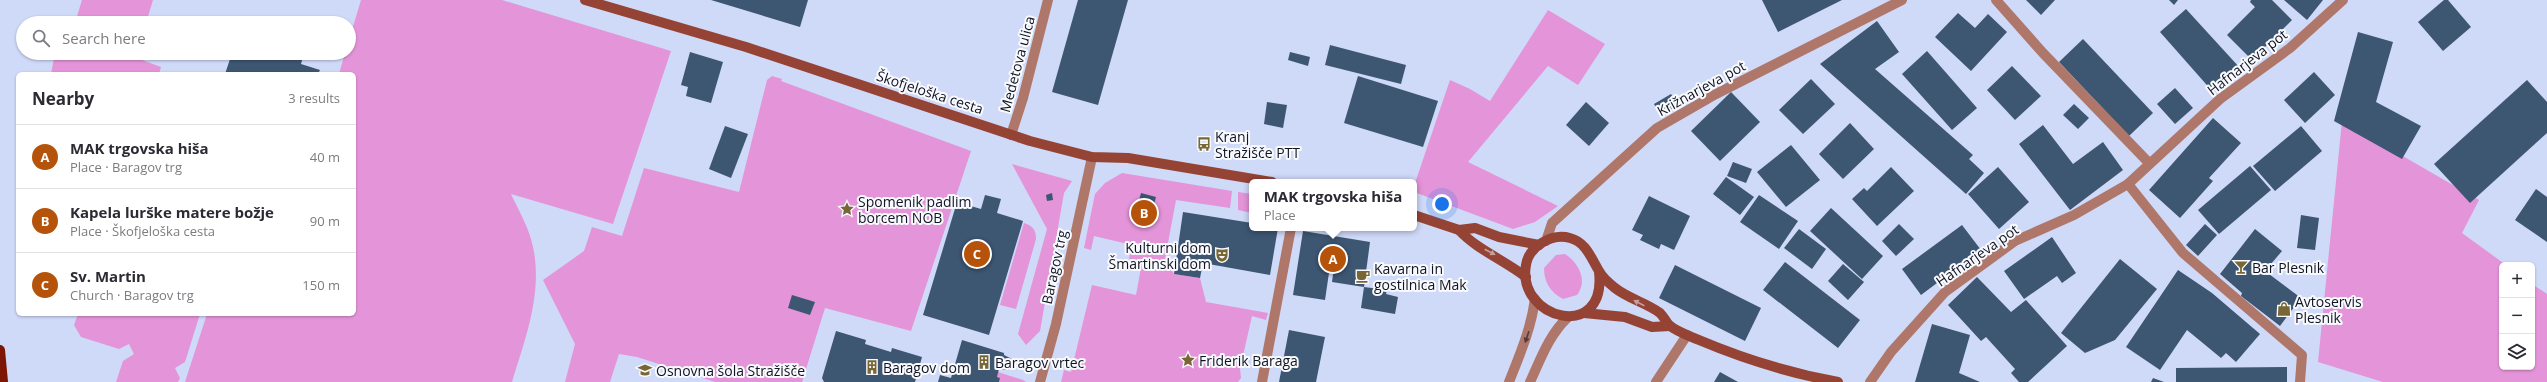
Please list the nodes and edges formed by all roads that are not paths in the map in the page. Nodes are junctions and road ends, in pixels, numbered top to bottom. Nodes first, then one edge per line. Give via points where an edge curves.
1 (586, 0) edge
2 (1048, 0) edge
3 (1902, 0) edge
4 (1996, 0) edge
5 (2343, 0) edge
6 (1011, 135) junction
7 (1092, 157) junction
8 (2149, 163) junction
9 (1254, 179) edge
10 (2128, 184) junction
11 (1417, 215) edge
12 (1459, 230) junction
13 (1290, 231) edge
14 (1542, 243) junction
15 (1599, 272) junction
16 (1526, 278) junction
17 (1535, 299) junction
18 (1584, 313) junction
19 (1568, 317) junction
20 (1670, 326) junction
21 (1687, 334) junction
22 (0, 350) edge
23 (4, 382) edge
24 (1040, 382) edge
25 (1262, 382) edge
26 (1509, 382) edge
27 (1530, 382) edge
28 (1656, 382) edge
29 (1838, 382) edge
30 (1870, 382) edge
31 (2300, 382) edge

1 - 6 street, Škofjeloška cesta via 746,47
2 - 6 street, Medetova ulica
3 - 14 street, Križnarjeva pot via 1716,94 1657,128 1552,222
4 - 8 street via 2043,53
5 - 8 street, Hafnarjeva pot via 2290,48 2220,99
6 - 7 street, Škofjeloška cesta
7 - 9 street, Škofjeloška cesta via 1128,158
7 - 24 street, Baragov trg via 1056,324
8 - 10 street, Hafnarjeva pot
10 - 30 street, Hafnarjeva pot via 2074,215 2015,242 1945,292 1891,352
10 - 31 street via 2183,253 2302,355
11 - 12 street
12 - 14 street via 1474,228 1499,237
12 -> 16 street via 1469,242 1494,254
13 - 25 street
14 - 15 street via 1559,236 1572,238 1583,245
14 - 16 street via 1528,259
15 - 18 street via 1601,288 1596,301
20 -> 15 street via 1660,313 1627,296
16 - 17 street
17 - 19 street via 1556,316
17 -> 26 street via 1528,333
18 - 19 street
18 - 20 street via 1625,317 1652,327
19 - 27 street via 1558,327 1545,348
20 - 21 street
21 - 28 street
21 - 29 street via 1770,367
22 - 23 main road

